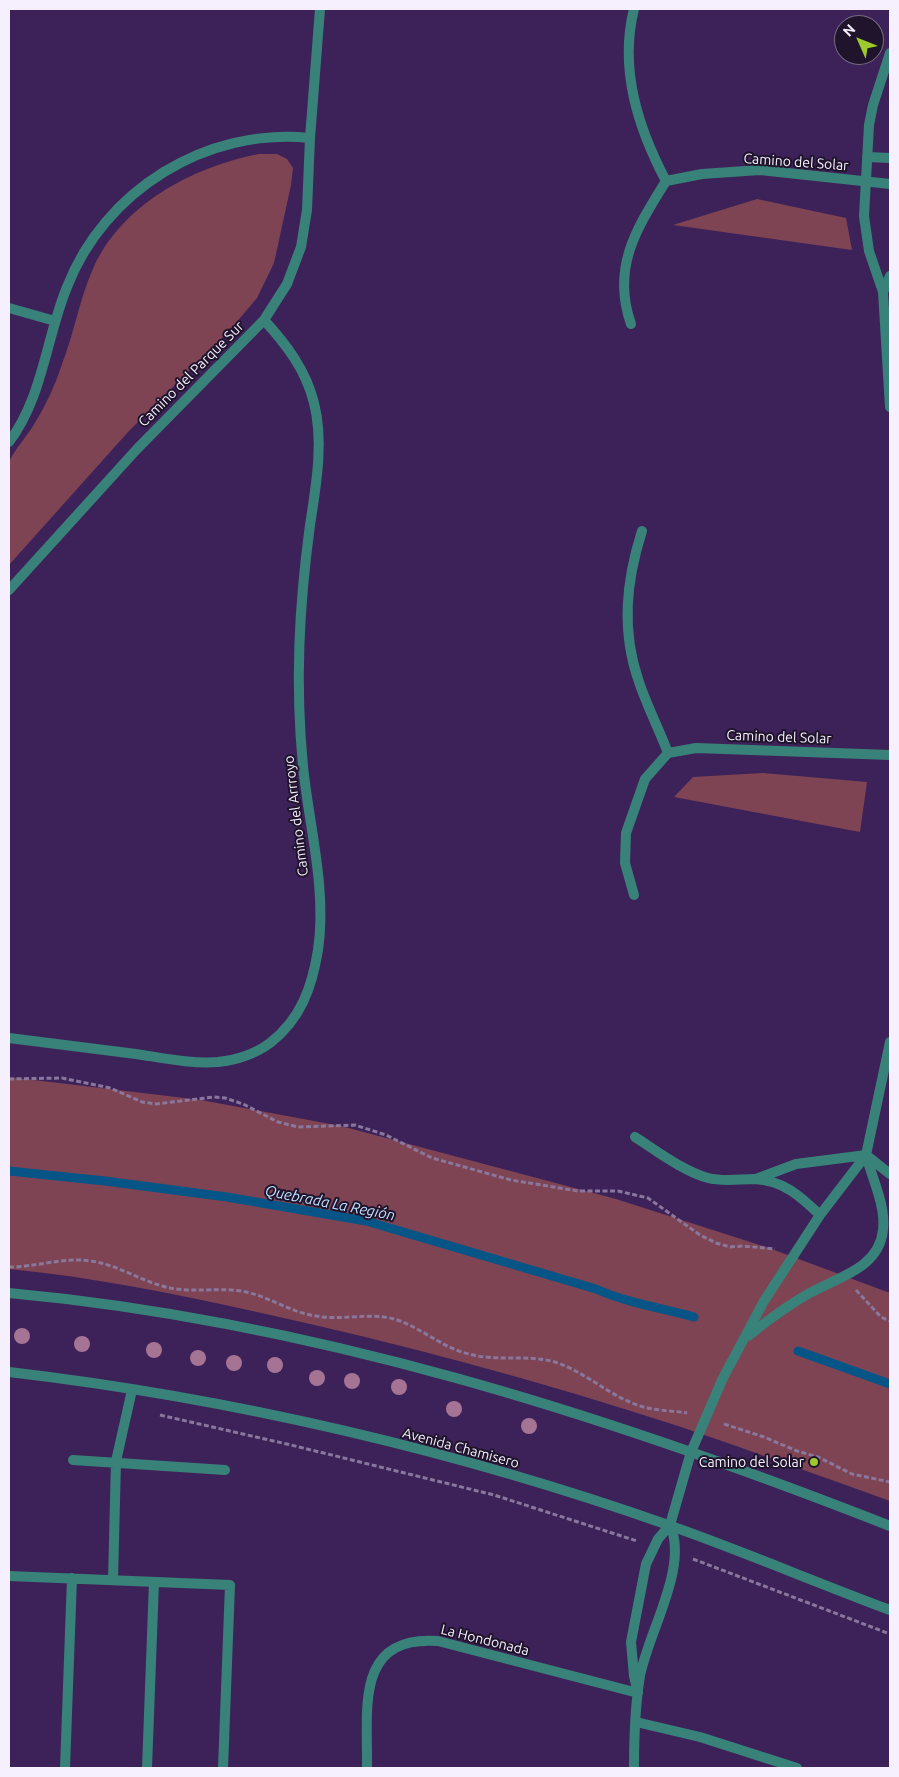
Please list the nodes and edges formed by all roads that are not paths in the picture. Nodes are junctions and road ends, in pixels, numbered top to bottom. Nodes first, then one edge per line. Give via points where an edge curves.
1 (320, 9) edge
2 (634, 9) edge
3 (890, 53) edge
4 (310, 138) junction
5 (867, 156) junction
6 (890, 158) edge
7 (666, 181) junction
8 (865, 182) junction
9 (890, 184) edge
10 (890, 276) edge
11 (883, 292) junction
12 (9, 308) edge
13 (264, 320) junction
14 (55, 321) junction
15 (631, 324) dead end
16 (890, 407) edge
17 (9, 442) edge
18 (642, 531) dead end
19 (9, 590) edge
20 (668, 753) junction
21 (890, 756) edge
22 (634, 895) dead end
23 (9, 1038) edge
24 (890, 1042) edge
25 (635, 1137) dead end
26 (866, 1155) junction
27 (890, 1174) edge
28 (755, 1179) junction
29 (820, 1215) junction
30 (887, 1227) edge
31 (9, 1293) edge
32 (743, 1340) junction
33 (9, 1372) edge
34 (132, 1390) junction
35 (691, 1452) junction
36 (73, 1460) dead end
37 (116, 1461) junction
38 (225, 1470) dead end
39 (670, 1525) junction
40 (890, 1526) edge
41 (9, 1576) edge
42 (72, 1578) junction
43 (113, 1580) junction
44 (154, 1582) junction
45 (890, 1610) edge
46 (638, 1693) junction
47 (636, 1722) junction
48 (65, 1768) edge
49 (147, 1768) edge
50 (223, 1768) edge
51 (367, 1768) edge
52 (634, 1768) edge
53 (797, 1768) edge

1 - 4 street, Camino del Parque Sur
2 - 7 street via 629,39 631,84 644,134
3 - 5 street, Camino del Solar via 873,105
4 - 13 street, Camino del Parque Sur via 302,247 287,284
4 - 14 street via 278,135 239,141 193,158 145,185 118,207 92,237 76,265
5 - 6 street, Camino del Solar
5 - 8 street, Camino del Solar
7 - 8 street, Camino del Solar via 702,174 760,170
7 - 15 street via 641,221 627,257 624,291
8 - 9 street, Camino del Solar
8 - 11 street, Camino del Solar via 866,234
10 - 11 street, Camino del Solar
11 - 16 street, Camino del Solar
12 - 14 street
13 - 19 street, Camino del Parque Sur via 137,449
13 - 23 street, Camino del Arrroyo via 298,364 314,403 317,425 317,474 301,595 298,675 304,768 320,911 318,948 303,1005 294,1020 269,1044 254,1054 221,1062 186,1061
14 - 17 street via 32,402
18 - 20 street via 629,579 628,637 639,682
20 - 21 street, Camino del Solar via 696,748
20 - 22 street via 644,779 626,833 625,863
24 - 26 street
25 - 28 street via 709,1178
26 - 27 street
26 - 28 street via 796,1164
26 - 29 street
26 - 30 street
28 - 29 street via 789,1188
29 - 32 street via 764,1301
30 - 32 street via 872,1256 856,1271 776,1313
31 - 35 street via 162,1314 357,1352 550,1405
32 - 35 street via 704,1417
33 - 34 street, Avenida Chamisero
34 - 37 street
34 - 39 street, Avenida Chamisero via 200,1401 384,1441
35 - 39 street
35 - 40 street
36 - 37 street
37 - 38 street
37 - 43 street
39 - 45 street, Avenida Chamisero
39 - 46 street via 675,1536 676,1554 640,1675
39 - 46 street via 646,1564 631,1642
41 - 42 street
42 - 43 street
42 - 48 street
43 - 44 street
44 - 49 street
44 - 50 street via 230,1585
46 - 47 street
46 - 51 street, La Hondonada via 438,1641 412,1641 390,1650 380,1659 369,1680
47 - 52 street
47 - 53 street via 717,1742

